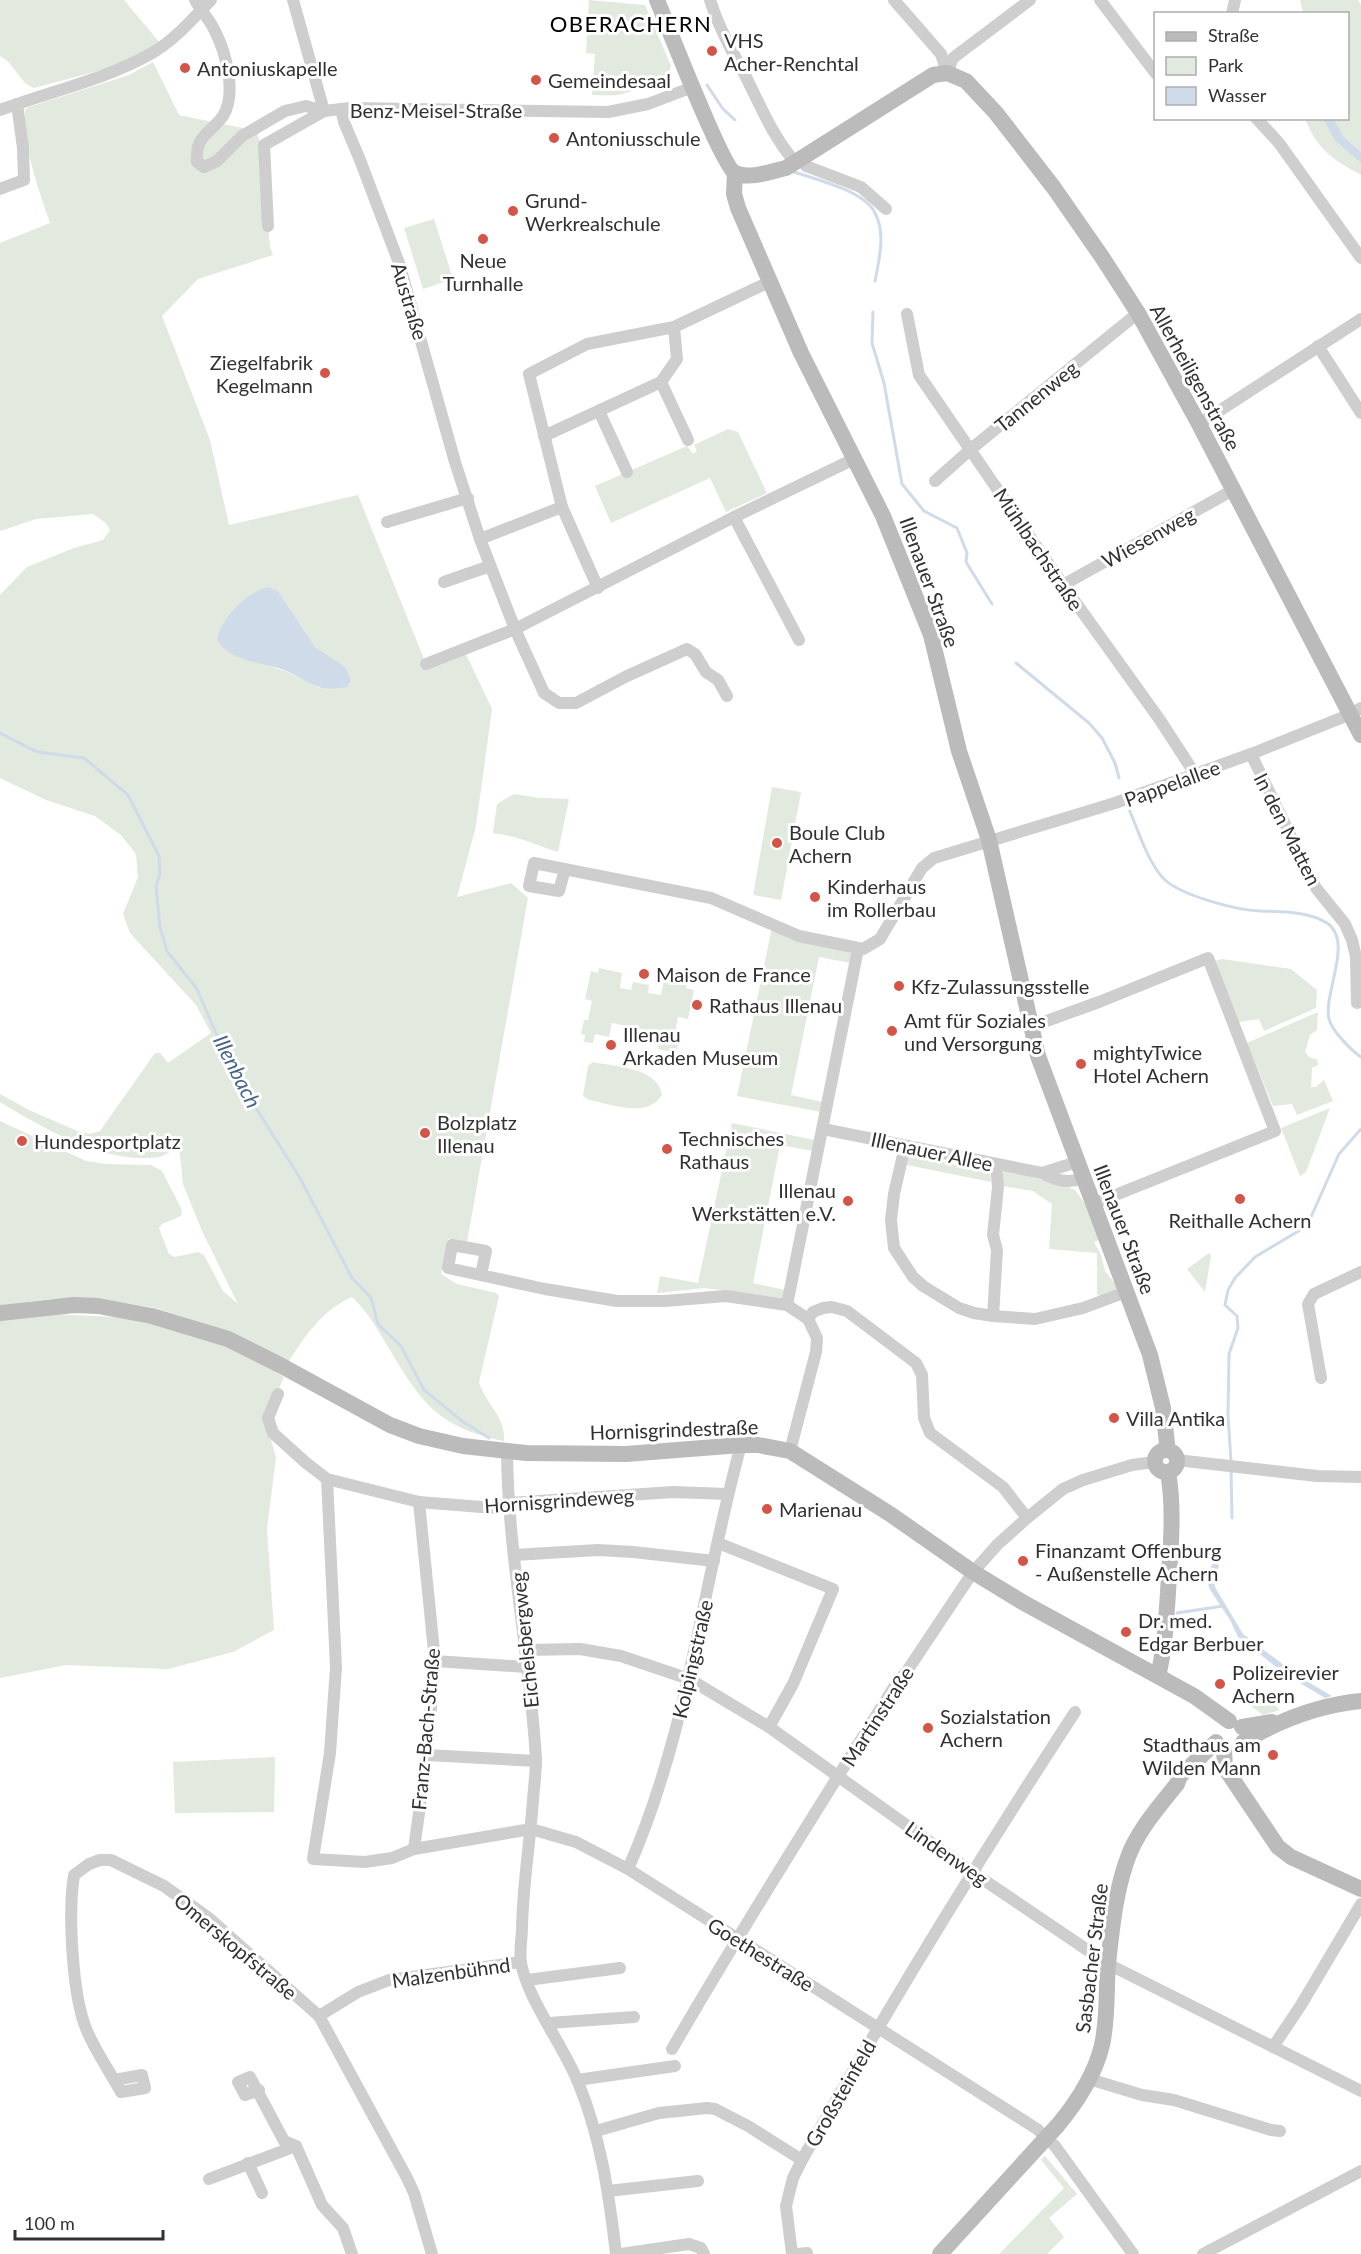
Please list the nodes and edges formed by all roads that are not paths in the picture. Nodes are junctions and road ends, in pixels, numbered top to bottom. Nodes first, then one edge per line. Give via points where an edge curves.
1 (211, 0) edge
2 (293, 0) edge
3 (657, 0) edge
4 (710, 0) edge
5 (894, 0) edge
6 (1030, 0) edge
7 (1100, 0) edge
8 (198, 5) edge
9 (947, 73) junction
10 (1154, 73) edge
11 (693, 87) junction
12 (17, 104) junction
13 (341, 109) junction
14 (0, 110) edge
15 (324, 111) junction
16 (1258, 120) edge
17 (794, 163) junction
18 (735, 173) junction
19 (0, 189) edge
20 (886, 209) dead end
21 (268, 226) dead end
22 (1361, 258) edge
23 (769, 282) junction
24 (1138, 312) junction
25 (907, 314) dead end
26 (1361, 319) edge
27 (674, 327) junction
28 (1318, 346) junction
29 (661, 382) junction
30 (1360, 410) edge
31 (599, 411) junction
32 (1199, 424) junction
33 (544, 436) junction
34 (688, 440) dead end
35 (971, 449) junction
36 (854, 459) junction
37 (627, 472) dead end
38 (935, 482) dead end
39 (1233, 490) junction
40 (468, 498) junction
41 (562, 507) junction
42 (734, 517) junction
43 (387, 522) dead end
44 (480, 539) junction
45 (490, 566) junction
46 (444, 582) dead end
47 (1063, 585) junction
48 (598, 588) junction
49 (515, 629) junction
50 (799, 640) dead end
51 (426, 664) dead end
52 (727, 696) dead end
53 (1356, 711) edge
54 (1361, 735) edge
55 (1251, 754) junction
56 (1195, 774) junction
57 (989, 840) junction
58 (565, 869) dead end
59 (858, 950) junction
60 (1357, 1003) dead end
61 (1030, 1027) junction
62 (823, 1129) junction
63 (905, 1146) junction
64 (1077, 1162) junction
65 (996, 1164) junction
66 (1042, 1173) junction
67 (1083, 1179) junction
68 (1093, 1204) junction
69 (1361, 1272) edge
70 (481, 1275) dead end
71 (1126, 1292) junction
72 (787, 1305) junction
73 (0, 1313) edge
74 (993, 1316) junction
75 (808, 1318) junction
76 (1322, 1378) dead end
77 (278, 1394) dead end
78 (741, 1445) junction
79 (790, 1451) junction
80 (507, 1452) junction
81 (1166, 1461) junction
82 (1361, 1477) edge
83 (327, 1479) junction
84 (728, 1494) junction
85 (419, 1502) junction
86 (509, 1503) junction
87 (1027, 1518) junction
88 (718, 1543) junction
89 (514, 1555) junction
90 (714, 1561) junction
91 (973, 1572) junction
92 (526, 1650) junction
93 (435, 1661) junction
94 (527, 1667) junction
95 (1158, 1676) junction
96 (689, 1679) junction
97 (1347, 1703) edge
98 (1075, 1712) dead end
99 (769, 1727) junction
100 (1228, 1739) junction
101 (427, 1755) junction
102 (536, 1761) junction
103 (1205, 1764) junction
104 (1225, 1768) junction
105 (838, 1776) junction
106 (1177, 1784) junction
107 (1241, 1791) junction
108 (531, 1829) junction
109 (414, 1849) junction
110 (628, 1869) junction
111 (972, 1872) junction
112 (1361, 1889) edge
113 (1361, 1904) edge
114 (736, 1938) junction
115 (521, 1962) junction
116 (1108, 1964) junction
117 (620, 1968) dead end
118 (527, 1980) junction
119 (318, 2016) junction
120 (634, 2017) dead end
121 (549, 2023) junction
122 (877, 2027) junction
123 (1273, 2047) junction
124 (672, 2049) dead end
125 (675, 2066) dead end
126 (1089, 2079) junction
127 (114, 2080) dead end
128 (577, 2080) junction
129 (259, 2090) dead end
130 (1361, 2091) edge
131 (596, 2131) junction
132 (1280, 2131) dead end
133 (1044, 2138) junction
134 (296, 2146) junction
135 (802, 2160) junction
136 (248, 2163) junction
137 (1361, 2171) edge
138 (209, 2178) dead end
139 (698, 2181) dead end
140 (608, 2191) junction
141 (261, 2193) dead end
142 (352, 2254) edge
143 (432, 2254) edge
144 (616, 2254) edge
145 (621, 2254) edge
146 (704, 2254) edge
147 (792, 2254) edge
148 (940, 2254) edge
149 (1133, 2254) edge
150 (1203, 2254) edge

1 - 8 street
2 - 15 street
3 - 11 main road
4 - 17 street via 718,26 755,100
5 - 9 street via 941,54
6 - 9 street via 953,58
7 - 10 street
8 - 12 street via 196,17 154,52 110,74
8 - 15 street via 215,31 222,51 230,99 222,117 201,137 197,162 204,167 217,161 242,136 285,111 306,106
9 - 17 main road via 921,81
9 - 24 main road, Allerheiligenstraße via 966,81 996,113 1060,196
11 - 13 street, Benz-Meisel-Straße via 648,104 608,112
11 - 18 main road
12 - 14 street
12 - 19 street via 24,180
13 - 15 street, Benz-Meisel-Straße
13 - 40 street, Austraße via 399,263
15 - 21 street, Benz-Meisel-Straße via 264,145
16 - 22 street via 1279,143
17 - 18 main road via 763,173
17 - 20 street via 861,187
18 - 23 main road, Illenauer Straße via 738,208
23 - 27 street
23 - 36 main road, Illenauer Straße
24 - 32 main road, Allerheiligenstraße
24 - 35 street, Tannenweg
25 - 35 street, Mühlbachstraße via 919,375
26 - 28 street
27 - 29 street via 677,359
27 - 33 street via 587,344 530,375
28 - 30 street
28 - 32 street
29 - 31 street
29 - 34 street
31 - 33 street
31 - 37 street
32 - 39 main road, Allerheiligenstraße
33 - 41 street
35 - 38 street, Tannenweg
35 - 47 street, Mühlbachstraße
36 - 42 street
36 - 57 main road, Illenauer Straße via 887,524 931,635 959,751
39 - 47 street, Wiesenweg
39 - 53 main road, Allerheiligenstraße
40 - 43 street
40 - 44 street, Austraße
41 - 44 street
41 - 48 street
42 - 48 street
42 - 50 street
44 - 45 street, Austraße
45 - 46 street
45 - 49 street, Austraße
47 - 56 street, Mühlbachstraße
48 - 49 street
49 - 51 street
49 - 52 street, Austraße via 544,693 560,703 576,703 687,649 718,680
53 - 54 main road, Allerheiligenstraße
53 - 55 street, Pappelallee
55 - 56 street, Pappelallee
55 - 60 street, In den Matten via 1316,888 1345,924 1352,940
56 - 57 street, Pappelallee via 1115,803
57 - 59 street, Pappelallee via 934,858 922,868 880,939
57 - 61 main road, Illenauer Straße
58 - 59 street via 711,898 799,936
59 - 62 street
61 - 64 main road, Illenauer Straße
61 - 68 street via 1208,958 1275,1131
62 - 63 street, Illenauer Allee
62 - 72 street
63 - 65 street, Illenauer Allee
63 - 74 street via 891,1220 894,1248 923,1286 959,1308
64 - 66 street, Illenauer Allee
64 - 67 main road, Illenauer Straße
65 - 66 street, Illenauer Allee
65 - 74 street
66 - 67 street, Illenauer Allee via 1069,1183
67 - 68 main road, Illenauer Straße
68 - 71 main road, Illenauer Straße
69 - 76 street via 1314,1294 1308,1304
70 - 72 street via 617,1301 726,1296
71 - 74 street via 1083,1308 1035,1319
71 - 81 main road, Illenauer Straße via 1157,1382 1167,1443
72 - 75 street
73 - 80 main road, Hornisgrindestraße via 74,1305 152,1316 228,1339 390,1425 419,1436
75 - 79 street via 817,1338 816,1352
75 - 87 street via 823,1308 847,1311 916,1363 922,1375 924,1418 930,1433 1003,1488
77 - 83 street, Hornisgrindeweg via 268,1418 273,1433
78 - 79 main road, Hornisgrindestraße
78 - 80 main road, Hornisgrindestraße via 626,1454
78 - 84 street, Kolpingstraße
79 - 91 main road, Hornisgrindestraße
80 - 86 street, Eichelsbergweg
81 - 82 street, Martinstraße
81 - 87 street, Martinstraße via 1132,1465 1083,1479 1063,1489
81 - 95 main road, Illenauer Straße via 1172,1513 1171,1549
83 - 85 street, Hornisgrindeweg
83 - 109 street, Goethestraße via 336,1667 330,1753 313,1859 365,1862 392,1858
84 - 86 street, Hornisgrindeweg via 673,1492
84 - 88 street, Kolpingstraße
85 - 86 street, Hornisgrindeweg via 494,1508
85 - 93 street, Franz-Bach-Straße
86 - 89 street, Eichelsbergweg
87 - 91 street, Martinstraße
88 - 90 street, Kolpingstraße
88 - 99 street via 833,1589 793,1684
89 - 90 street via 598,1550
89 - 92 street, Eichelsbergweg
90 - 96 street, Kolpingstraße
91 - 95 main road, Hornisgrindestraße
91 - 105 street, Martinstraße
92 - 94 street, Eichelsbergweg
92 - 96 street, Lindenweg via 580,1649 621,1656
93 - 94 street
93 - 101 street, Franz-Bach-Straße
94 - 102 street, Eichelsbergweg
95 - 100 main road, Hornisgrindestraße via 1216,1710
96 - 99 street, Lindenweg
96 - 110 street, Kolpingstraße via 647,1826
97 - 100 main road
98 - 111 street, Großsteinfeld
99 - 105 street, Lindenweg
100 - 103 main road, Sasbacher Straße
100 - 104 main road
100 - 106 main road, Sasbacher Straße via 1180,1776
100 - 107 main road
101 - 102 street
101 - 109 street, Franz-Bach-Straße
102 - 108 street, Eichelsbergweg
103 - 104 main road
103 - 106 main road, Sasbacher Straße via 1185,1782
104 - 107 main road
105 - 111 street, Lindenweg
105 - 114 street, Martinstraße
106 - 116 main road, Sasbacher Straße via 1130,1852
107 - 112 main road via 1278,1847 1291,1857
108 - 109 street, Goethestraße
108 - 110 street, Goethestraße via 576,1842
108 - 115 street, Eichelsbergweg via 523,1889
110 - 114 street, Goethestraße
111 - 116 street, Lindenweg
111 - 122 street, Großsteinfeld
113 - 123 street
114 - 122 street, Goethestraße
114 - 124 street, Martinstraße
115 - 118 street
115 - 119 street, Malzenbühnd via 389,1980 358,1992
116 - 123 street, Lindenweg
116 - 126 main road, Sasbacher Straße via 1105,2027
117 - 118 street
118 - 121 street
119 - 127 street, Omerskopfstraße via 210,1919 164,1886 111,1860 89,1863 74,1875 71,1893 77,1992 87,2031
119 - 143 street, Omerskopfstraße via 407,2178
120 - 121 street
121 - 128 street
122 - 133 street, Goethestraße via 1016,2114 1037,2128
122 - 135 street, Großsteinfeld
123 - 130 street, Lindenweg
125 - 128 street
126 - 132 street
126 - 133 main road, Sasbacher Straße via 1071,2109
128 - 131 street
129 - 134 street via 284,2141
131 - 135 street, Großsteinfeld via 659,2113 715,2109
131 - 140 street
133 - 148 main road, Sasbacher Straße
133 - 149 street, Goethestraße via 1055,2146
134 - 136 street
134 - 142 street via 322,2205 343,2228
135 - 147 street, Großsteinfeld via 786,2206
136 - 138 street
136 - 141 street
137 - 150 street
139 - 140 street
140 - 144 street
145 - 146 street via 689,2244 701,2248

